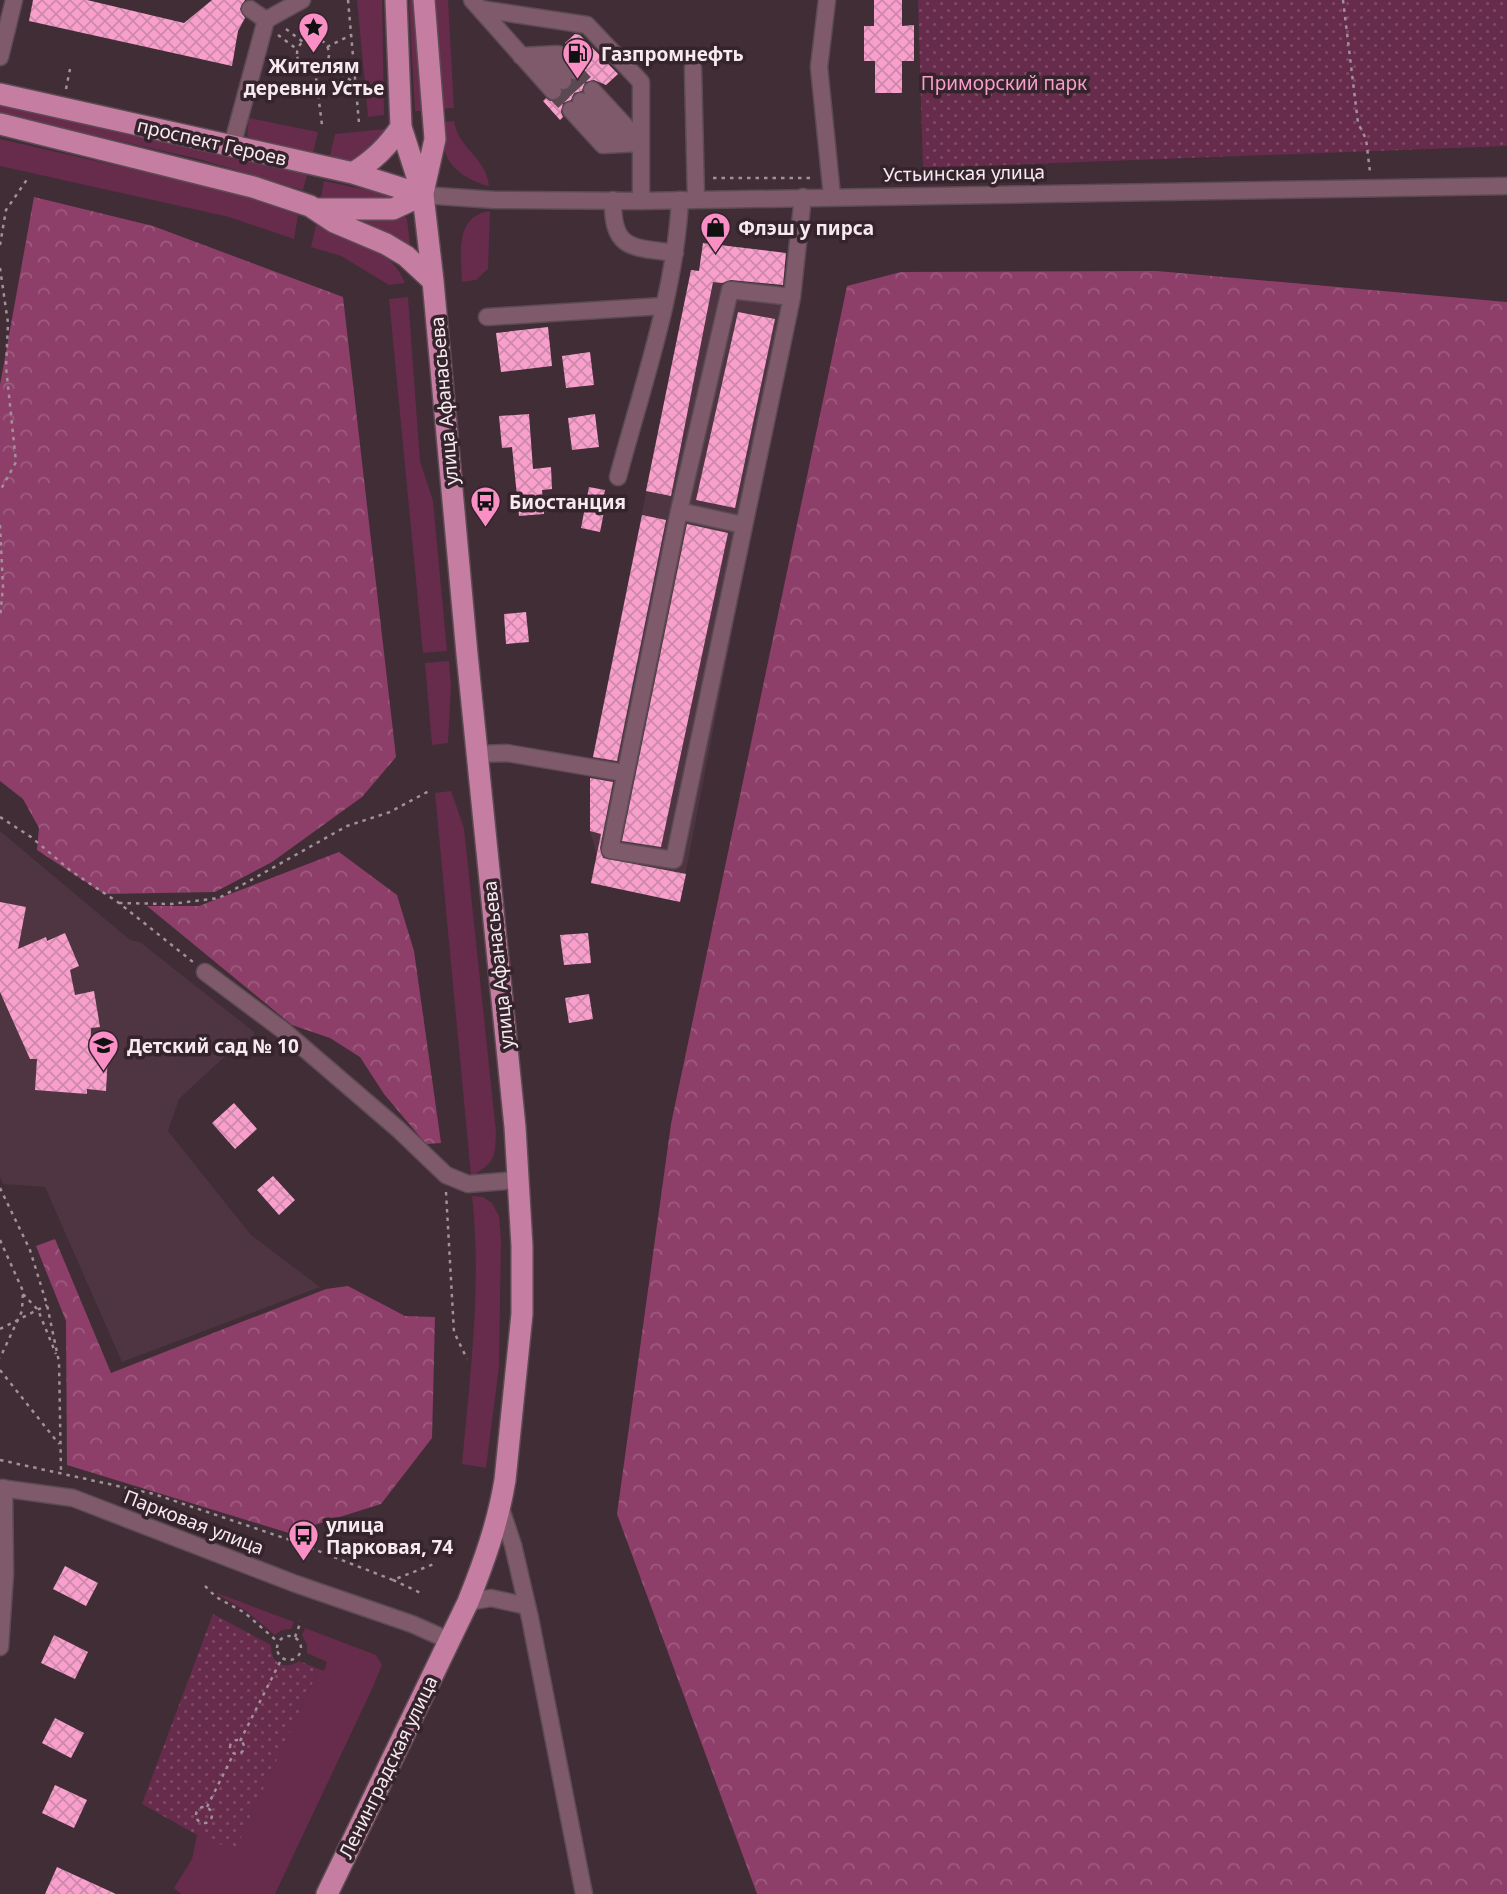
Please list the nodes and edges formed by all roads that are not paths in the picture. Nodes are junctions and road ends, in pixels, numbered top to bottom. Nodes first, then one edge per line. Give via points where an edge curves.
1 (15, 0) edge
2 (302, 0) edge
3 (396, 0) edge
4 (424, 0) edge
5 (827, 0) edge
6 (477, 4) edge
7 (250, 9) dead end
8 (274, 26) junction
9 (521, 56) junction
10 (0, 57) edge
11 (693, 68) dead end
12 (0, 93) edge
13 (0, 124) edge
14 (401, 127) junction
15 (641, 143) junction
16 (232, 146) junction
17 (353, 173) junction
18 (1507, 186) edge
19 (423, 195) junction
20 (803, 197) junction
21 (832, 197) junction
22 (613, 200) junction
23 (688, 200) junction
24 (641, 201) junction
25 (318, 209) junction
26 (675, 253) junction
27 (433, 281) junction
28 (792, 297) junction
29 (663, 306) junction
30 (487, 317) dead end
31 (618, 477) dead end
32 (679, 511) junction
33 (743, 525) junction
34 (477, 754) junction
35 (624, 773) junction
36 (205, 972) road end
37 (518, 1180) junction
38 (2, 1488) edge
39 (500, 1506) junction
40 (468, 1602) junction
41 (527, 1606) junction
42 (448, 1640) junction
43 (0, 1647) edge
44 (327, 1894) edge
45 (584, 1894) edge

1 - 10 street
2 - 8 street
3 - 14 main road
4 - 19 main road via 435,139
5 - 21 street via 819,67
6 - 9 street
6 - 15 street via 587,25 641,82
7 - 8 street
8 - 16 street
9 - 9 street via 558,54 564,81
11 - 23 street via 695,178
12 - 16 main road, проспект Героев
13 - 25 main road, проспект Героев via 253,187
14 - 17 main road via 389,145
14 - 19 main road
15 - 15 street via 581,100 603,145
15 - 24 street
16 - 17 main road, проспект Героев
17 - 19 main road, проспект Героев
18 - 21 street, Устьинская улица
19 - 22 street, Устьинская улица
19 - 25 main road via 393,209
19 - 27 main road
20 - 21 street, Устьинская улица
20 - 23 street, Устьинская улица
20 - 28 street
22 - 24 street, Устьинская улица
22 - 26 street via 617,234 630,247
23 - 24 street, Устьинская улица
23 - 26 street
25 - 27 main road via 334,222 396,250
26 - 29 street
27 - 34 main road, улица Афанасьева
28 - 32 street via 730,290
28 - 33 street
29 - 30 street
29 - 31 street
32 - 33 street
32 - 35 street
33 - 35 street via 674,860 610,850
34 - 35 street via 508,753
34 - 37 main road, улица Афанасьева
36 - 37 street via 284,1031 446,1175 468,1184
37 - 39 main road, улица Афанасьева via 522,1314
38 - 42 street, Парковая улица via 73,1498
38 - 43 street via 5,1574
39 - 40 main road, улица Афанасьева
39 - 41 street
40 - 41 street via 491,1598
40 - 42 main road, улица Афанасьева
41 - 45 street
42 - 44 main road, Ленинградская улица

